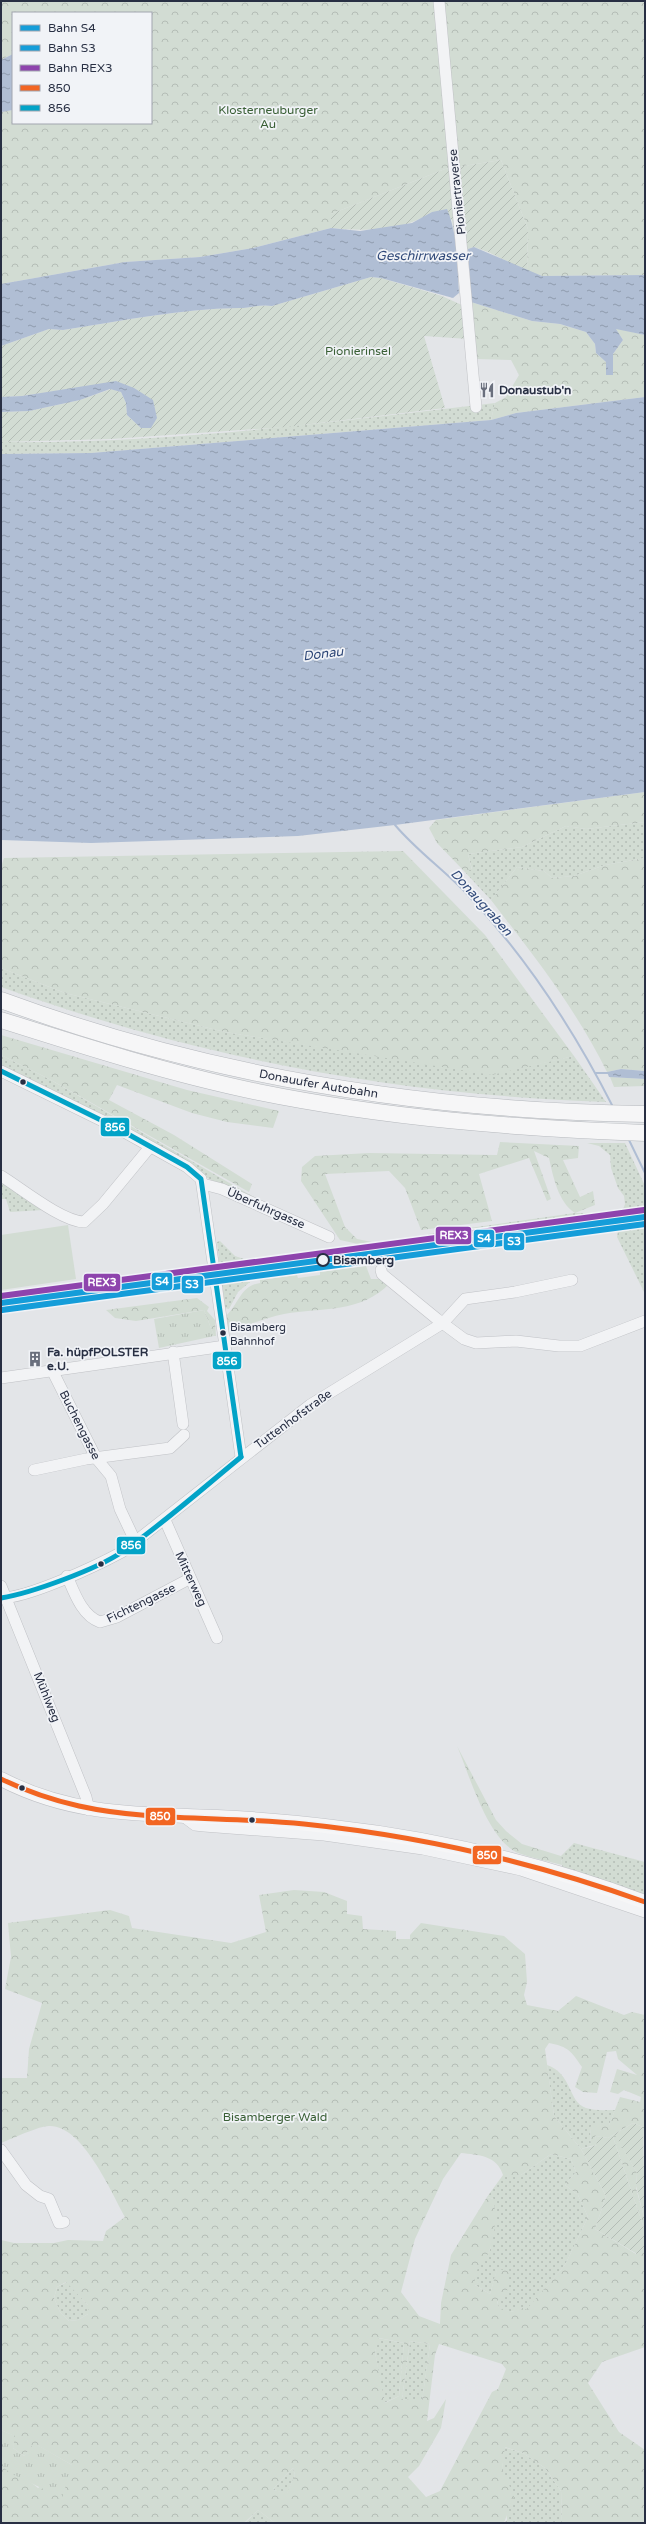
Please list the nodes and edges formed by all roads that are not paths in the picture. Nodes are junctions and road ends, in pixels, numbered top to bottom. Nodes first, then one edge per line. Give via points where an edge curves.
1 (439, 1) edge
2 (476, 407) dead end
3 (1, 1000) edge
4 (1, 1020) edge
5 (1, 1071) edge
6 (643, 1114) edge
7 (645, 1133) edge
8 (150, 1147) junction
9 (1, 1176) edge
10 (202, 1184) junction
11 (329, 1237) dead end
12 (381, 1270) dead end
13 (572, 1280) dead end
14 (645, 1321) edge
15 (443, 1323) junction
16 (225, 1346) junction
17 (173, 1352) junction
18 (53, 1372) junction
19 (1, 1378) edge
20 (241, 1457) junction
21 (96, 1458) junction
22 (34, 1470) dead end
23 (165, 1520) junction
24 (136, 1543) junction
25 (67, 1576) junction
26 (189, 1579) junction
27 (1, 1586) edge
28 (4, 1598) edge
29 (217, 1638) dead end
30 (1, 1779) edge
31 (89, 1810) junction
32 (578, 1884) junction
33 (645, 1902) edge
34 (645, 1912) edge
35 (1, 2150) edge
36 (64, 2222) dead end

1 - 2 street, Pioniertraverse
3 - 6 highway, Donauufer Autobahn via 98,1032 184,1056 296,1081 434,1101
4 - 7 highway, Donauufer Autobahn via 186,1075 294,1099 434,1119
5 - 8 street
8 - 9 street via 103,1204 84,1222 64,1216
8 - 10 street via 196,1173
10 - 11 street, Überfuhrgasse via 222,1189
10 - 16 street
12 - 15 street via 382,1274
13 - 15 street, Tuttenhofstraße via 465,1299
14 - 15 street via 592,1342 565,1346 516,1341 476,1344 464,1339
15 - 20 street, Tuttenhofstraße via 310,1405
16 - 17 street
16 - 20 street
17 - 18 street
17 - 21 street via 183,1429 170,1448
18 - 19 street
18 - 21 street, Buchengasse
20 - 23 street, Tuttenhofstraße
21 - 22 street
21 - 24 street, Buchengasse via 111,1476 120,1509
23 - 24 street, Tuttenhofstraße
23 - 26 street, Mitterweg
24 - 25 street, Tuttenhofstraße via 101,1563
25 - 26 street, Fichtengasse via 78,1600 90,1616 105,1622
25 - 28 street, Tuttenhofstraße
26 - 29 street, Mitterweg via 196,1587
27 - 28 street, Mühlweg
28 - 31 street, Mühlweg
30 - 31 main road via 45,1799
31 - 32 main road via 285,1822 412,1837 476,1850
32 - 33 main road
32 - 34 street
35 - 36 street via 26,2185 40,2196 49,2199 59,2223

